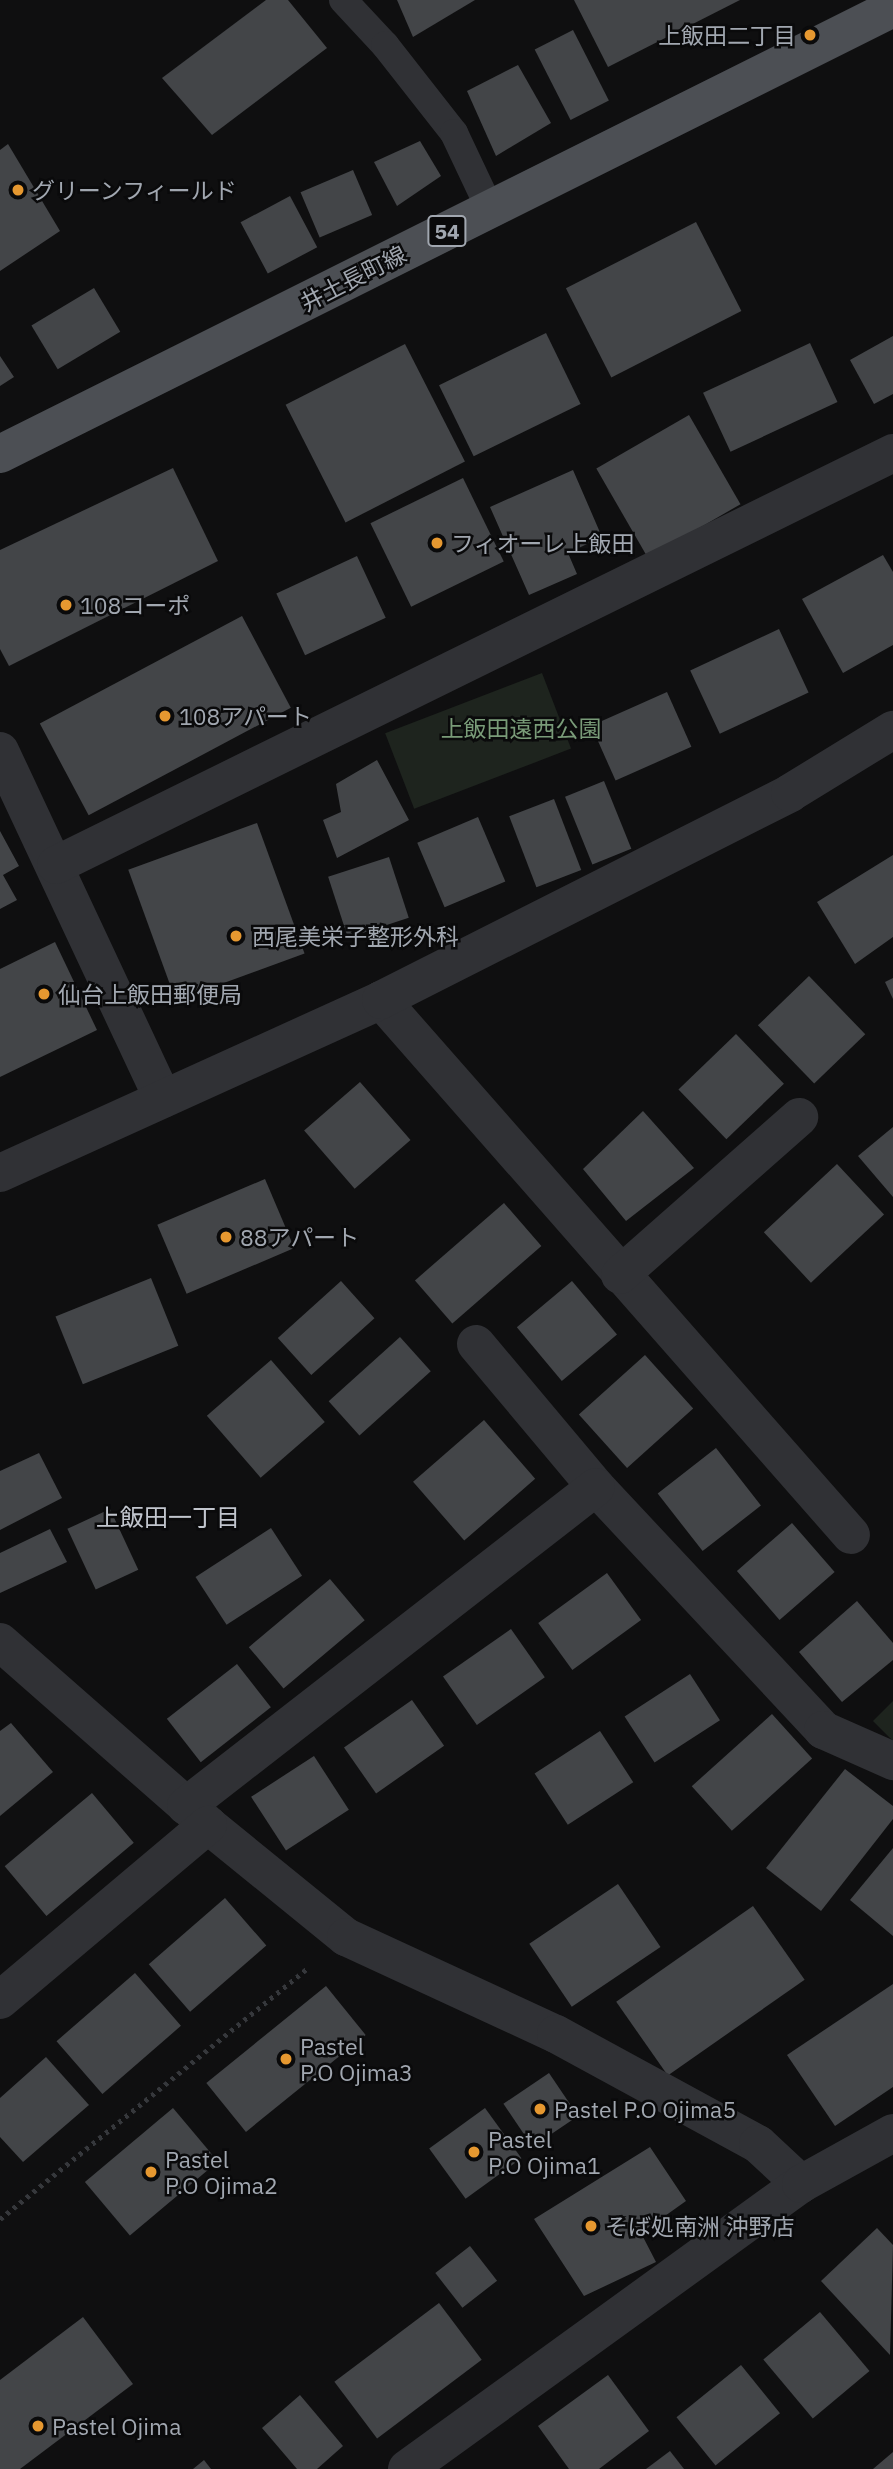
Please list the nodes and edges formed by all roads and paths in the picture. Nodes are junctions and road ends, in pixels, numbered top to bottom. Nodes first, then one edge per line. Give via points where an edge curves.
1 (343, 0) edge
2 (893, 8) edge
3 (491, 209) junction
4 (893, 453) edge
5 (0, 454) edge
6 (893, 730) edge
7 (0, 751) edge
8 (56, 865) junction
9 (381, 1000) junction
10 (163, 1100) junction
11 (799, 1117) dead end
12 (0, 1173) edge
13 (620, 1275) junction
14 (476, 1345) dead end
15 (596, 1487) junction
16 (851, 1535) dead end
17 (0, 1642) edge
18 (893, 1761) edge
19 (197, 1815) junction
20 (346, 1937) junction
21 (0, 2000) edge
22 (893, 2133) edge
23 (801, 2184) junction
24 (0, 2219) edge
25 (415, 2467) edge

1 - 3 lane via 385,45 454,134
2 - 3 main road, 井土長町線 / 54
3 - 5 main road, 井土長町線 / 54
4 - 8 street
6 - 9 street via 790,793
7 - 8 street
8 - 10 street
9 - 10 street
9 - 13 street
10 - 12 street
11 - 13 street
13 - 16 street
14 - 15 street
15 - 18 street via 823,1730
15 - 19 street
17 - 19 street
19 - 20 street
19 - 21 street
20 - 23 street via 556,2034 746,2137
20 - 24 path
22 - 23 street
23 - 25 street

